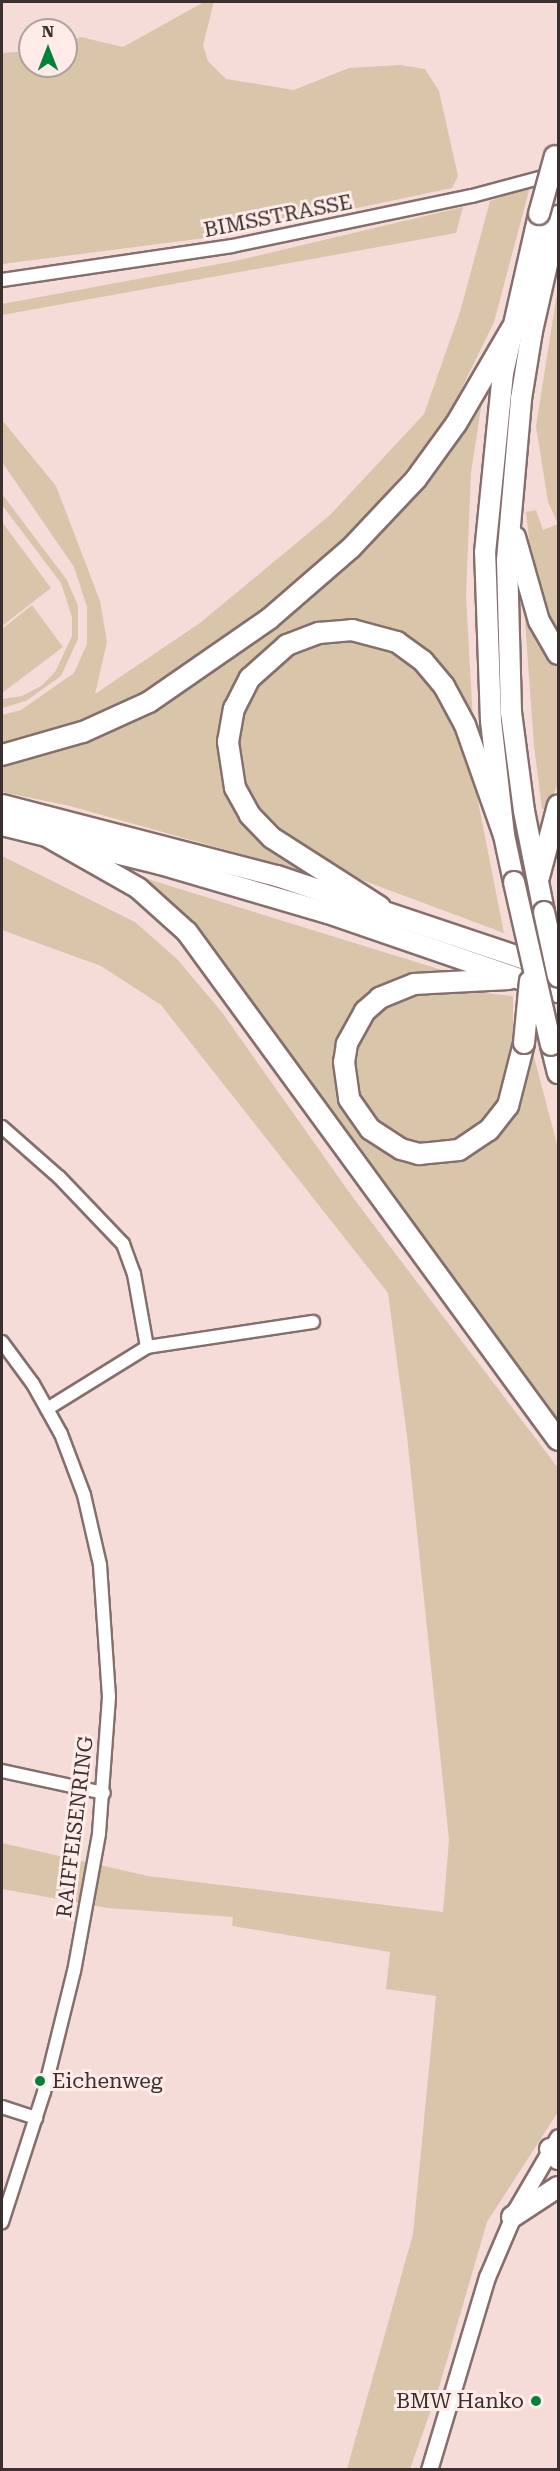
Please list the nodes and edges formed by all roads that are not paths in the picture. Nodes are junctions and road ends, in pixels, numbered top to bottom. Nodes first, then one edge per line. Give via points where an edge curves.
1 (557, 159) edge
2 (549, 215) edge
3 (2, 280) edge
4 (512, 328) junction
5 (509, 511) junction
6 (558, 654) edge
7 (2, 755) edge
8 (2, 805) edge
9 (558, 806) edge
10 (2, 825) edge
11 (43, 834) junction
12 (504, 835) junction
13 (537, 885) junction
14 (380, 907) junction
15 (558, 970) edge
16 (526, 972) junction
17 (558, 976) edge
18 (558, 992) edge
19 (558, 1073) edge
20 (2, 1127) edge
21 (313, 1322) dead end
22 (2, 1342) edge
23 (147, 1347) junction
24 (47, 1409) junction
25 (558, 1440) edge
26 (2, 1771) edge
27 (104, 1793) junction
28 (2, 2107) edge
29 (36, 2118) junction
30 (556, 2148) edge
31 (558, 2187) edge
32 (512, 2217) junction
33 (2, 2223) edge
34 (429, 2469) edge

1 - 2 highway, bridge
1 - 3 street, BIMSSTRASSE via 472,196 232,246
2 - 4 highway
2 - 5 highway
4 - 7 highway via 456,424 416,479 351,548 277,612 219,657 149,702 83,732
4 - 12 highway via 492,459 485,553 487,670
5 - 6 highway via 538,621
5 - 13 highway via 506,595 511,712
8 - 14 highway via 169,846
9 - 13 highway
10 - 11 highway
11 - 16 highway
11 - 25 highway via 138,888 187,932
12 - 14 highway via 465,725 444,686 423,661 397,642 352,630 319,633 287,645 250,678 234,709 228,742 236,788 250,815 272,838
12 - 16 highway, bridge
13 - 17 highway, bridge
14 - 15 highway
16 - 16 highway, bridge via 524,1042 508,1106 489,1130 459,1149 419,1154 401,1149 370,1129 349,1099 344,1062 347,1044 365,1011 396,989 432,981
16 - 18 highway
16 - 19 highway, bridge
20 - 23 street via 59,1177 123,1244 134,1274
21 - 23 street
22 - 24 street, RAIFFEISENRING
23 - 24 street
24 - 27 street, RAIFFEISENRING via 70,1453 100,1565 109,1697
26 - 27 street
27 - 29 street, RAIFFEISENRING via 74,1971
28 - 29 street
29 - 33 street, RAIFFEISENRING
30 - 32 street
31 - 32 highway
32 - 34 street via 482,2292

